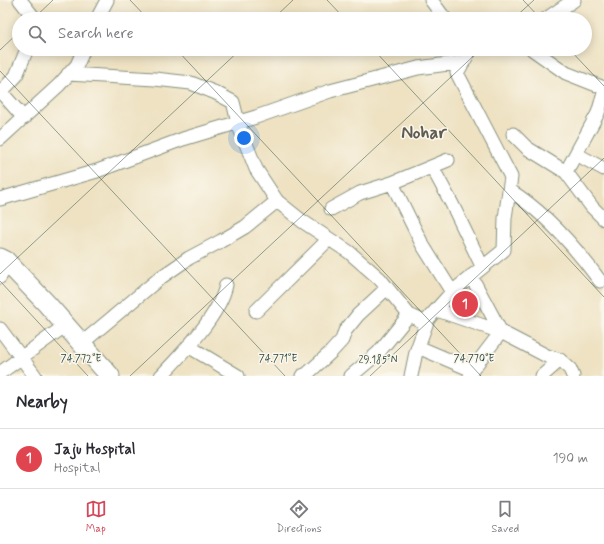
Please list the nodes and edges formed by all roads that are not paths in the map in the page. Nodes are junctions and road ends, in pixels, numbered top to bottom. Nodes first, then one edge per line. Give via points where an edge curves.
1 (20, 0) edge
2 (107, 0) edge
3 (432, 0) edge
4 (574, 0) edge
5 (29, 12) edge
6 (101, 12) edge
7 (440, 12) edge
8 (556, 12) edge
9 (23, 56) edge
10 (81, 56) edge
11 (467, 56) edge
12 (542, 56) edge
13 (463, 62) junction
14 (68, 74) junction
15 (603, 88) edge
16 (24, 118) junction
17 (238, 122) junction
18 (513, 134) dead end
19 (0, 139) edge
20 (576, 154) junction
21 (448, 160) dead end
22 (432, 166) junction
23 (604, 169) edge
24 (566, 172) junction
25 (392, 183) junction
26 (509, 190) junction
27 (0, 200) edge
28 (277, 201) junction
29 (332, 209) dead end
30 (604, 219) edge
31 (330, 239) junction
32 (2, 265) edge
33 (482, 266) junction
34 (471, 276) junction
35 (600, 281) dead end
36 (226, 285) dead end
37 (387, 288) junction
38 (452, 292) junction
39 (436, 310) junction
40 (256, 311) dead end
41 (409, 315) junction
42 (426, 323) junction
43 (66, 325) junction
44 (0, 329) edge
45 (500, 332) junction
46 (82, 343) junction
47 (188, 346) junction
48 (418, 347) junction
49 (22, 358) junction
50 (560, 360) junction
51 (0, 373) edge
52 (471, 373) edge
53 (36, 376) edge
54 (110, 376) edge
55 (161, 376) edge
56 (238, 376) edge
57 (302, 376) edge
58 (351, 376) edge
59 (411, 376) edge
60 (542, 376) edge
61 (573, 376) edge

1 - 5 street
2 - 6 street
3 - 7 street
4 - 8 street
9 - 16 street via 16,76 1,92
10 - 14 street via 77,65
11 - 13 street
12 - 15 street via 566,73
13 - 17 street via 418,68 330,91
13 - 26 street via 457,73 511,177
14 - 16 street
14 - 17 street via 191,83 233,102
15 - 20 street via 598,113
16 - 19 street
17 - 27 street via 97,171
17 - 28 street via 256,169
18 - 24 street via 526,148
20 - 23 street
20 - 24 street
21 - 22 street
22 - 25 street
22 - 33 street
24 - 30 street
25 - 29 street via 360,193
25 - 38 street via 422,244
26 - 33 street via 504,250
26 - 35 street via 529,203 589,265
28 - 31 street
28 - 46 street via 245,227 189,258 160,278
31 - 37 street via 349,252
31 - 40 street
32 - 43 highway
33 - 34 street
34 - 38 street
34 - 45 street
36 - 47 street via 225,293 202,331
37 - 41 street
37 - 57 street via 358,315 331,352
38 - 39 street
39 - 42 street
39 - 45 street
41 - 42 street
41 - 58 street via 378,353
42 - 48 street
43 - 46 highway
43 - 49 street
44 - 49 street
45 - 50 street
45 - 52 street
46 - 54 highway
47 - 55 street
47 - 56 street
48 - 52 street
48 - 59 street
49 - 51 street
49 - 53 street
50 - 60 street
50 - 61 street via 570,369

